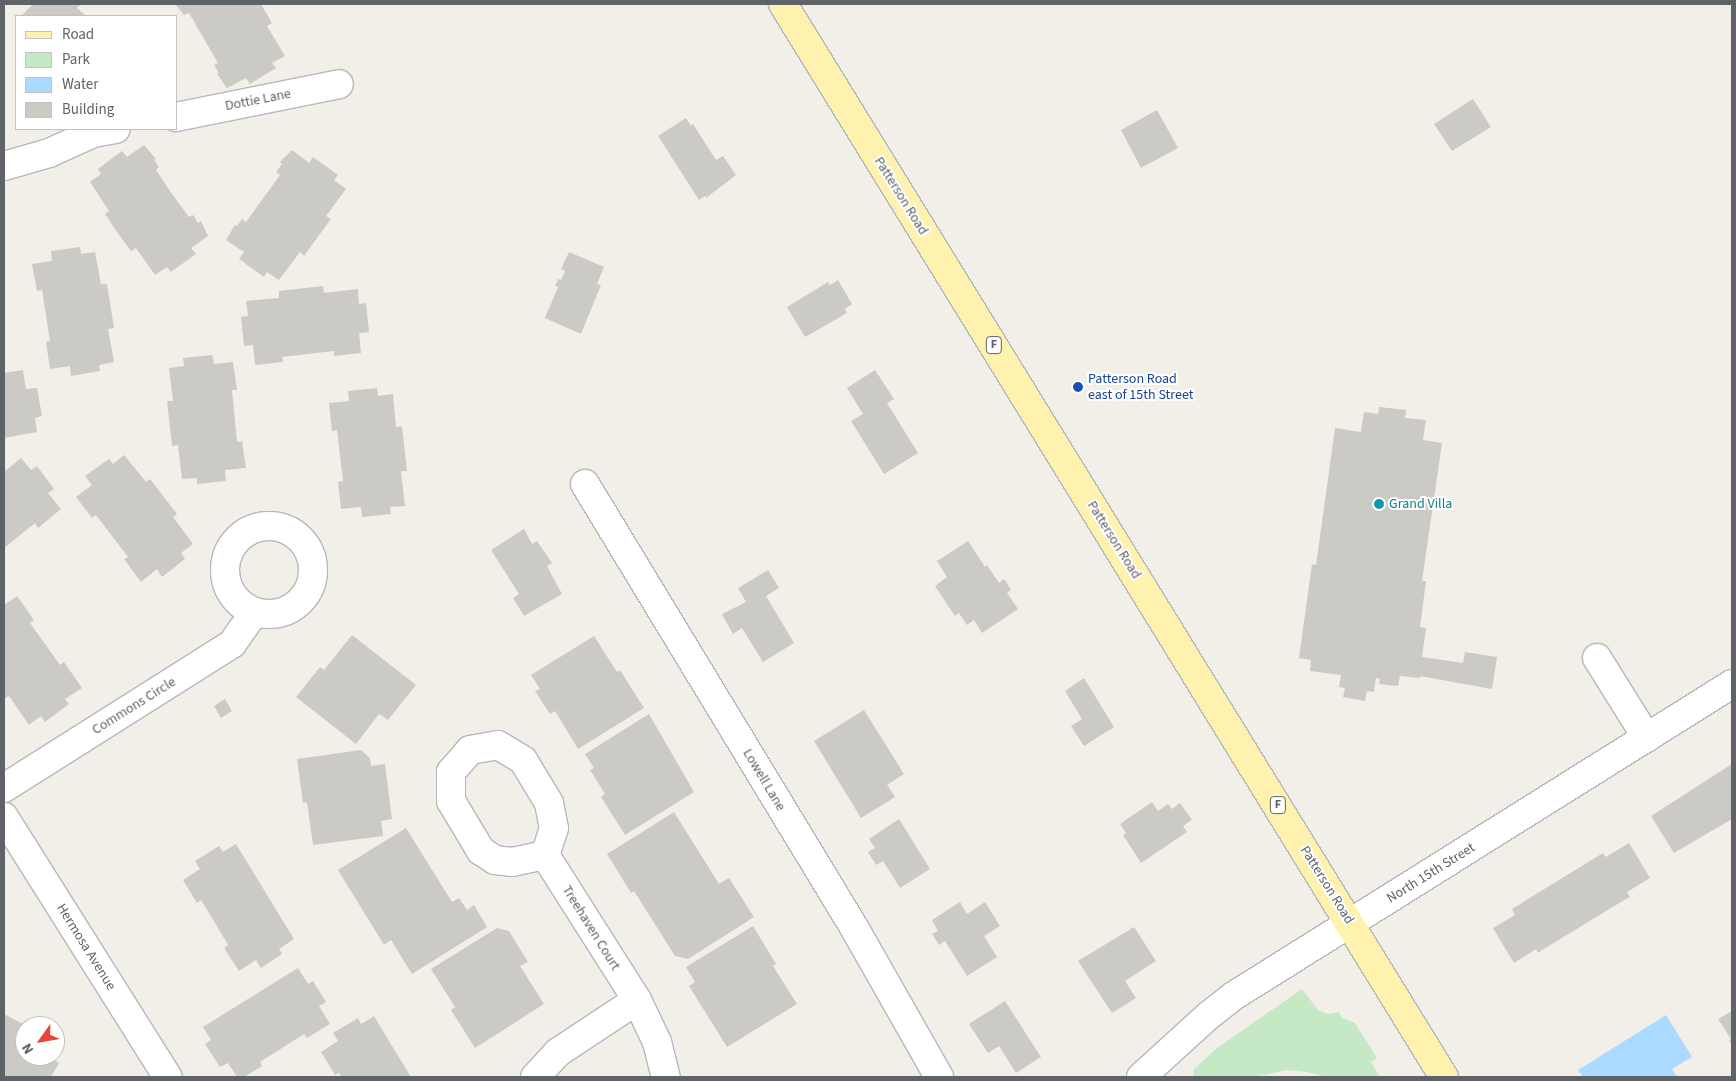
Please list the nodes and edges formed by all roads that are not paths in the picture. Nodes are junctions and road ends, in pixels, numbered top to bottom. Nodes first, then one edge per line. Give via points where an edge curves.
1 (783, 4) edge
2 (339, 84) dead end
3 (178, 117) edge
4 (110, 130) edge
5 (4, 166) edge
6 (585, 484) dead end
7 (254, 612) dead end
8 (1596, 658) dead end
9 (1732, 684) edge
10 (1647, 738) junction
11 (4, 788) edge
12 (4, 817) edge
13 (545, 855) junction
14 (1351, 923) junction
15 (637, 1000) junction
16 (168, 1077) edge
17 (535, 1077) edge
18 (666, 1077) edge
19 (939, 1077) edge
20 (1141, 1077) edge
21 (1444, 1077) edge

1 - 14 main road, Patterson Road / F
2 - 3 street, Dottie Lane
4 - 5 street
6 - 19 street, Lowell Lane via 855,929
7 - 11 street, Commons Circle via 232,644
8 - 10 street
9 - 10 street, North 15th Street
10 - 14 street, North 15th Street
12 - 16 street, Hermosa Avenue
13 - 13 street via 554,828 549,803 523,760 498,745 470,750 451,772 451,801 481,851 495,860 513,862
13 - 15 street, Treehaven Court
14 - 20 street, North 15th Street via 1235,995
14 - 21 main road, Patterson Road / F
15 - 17 street via 557,1053
15 - 18 street, Treehaven Court via 656,1042

